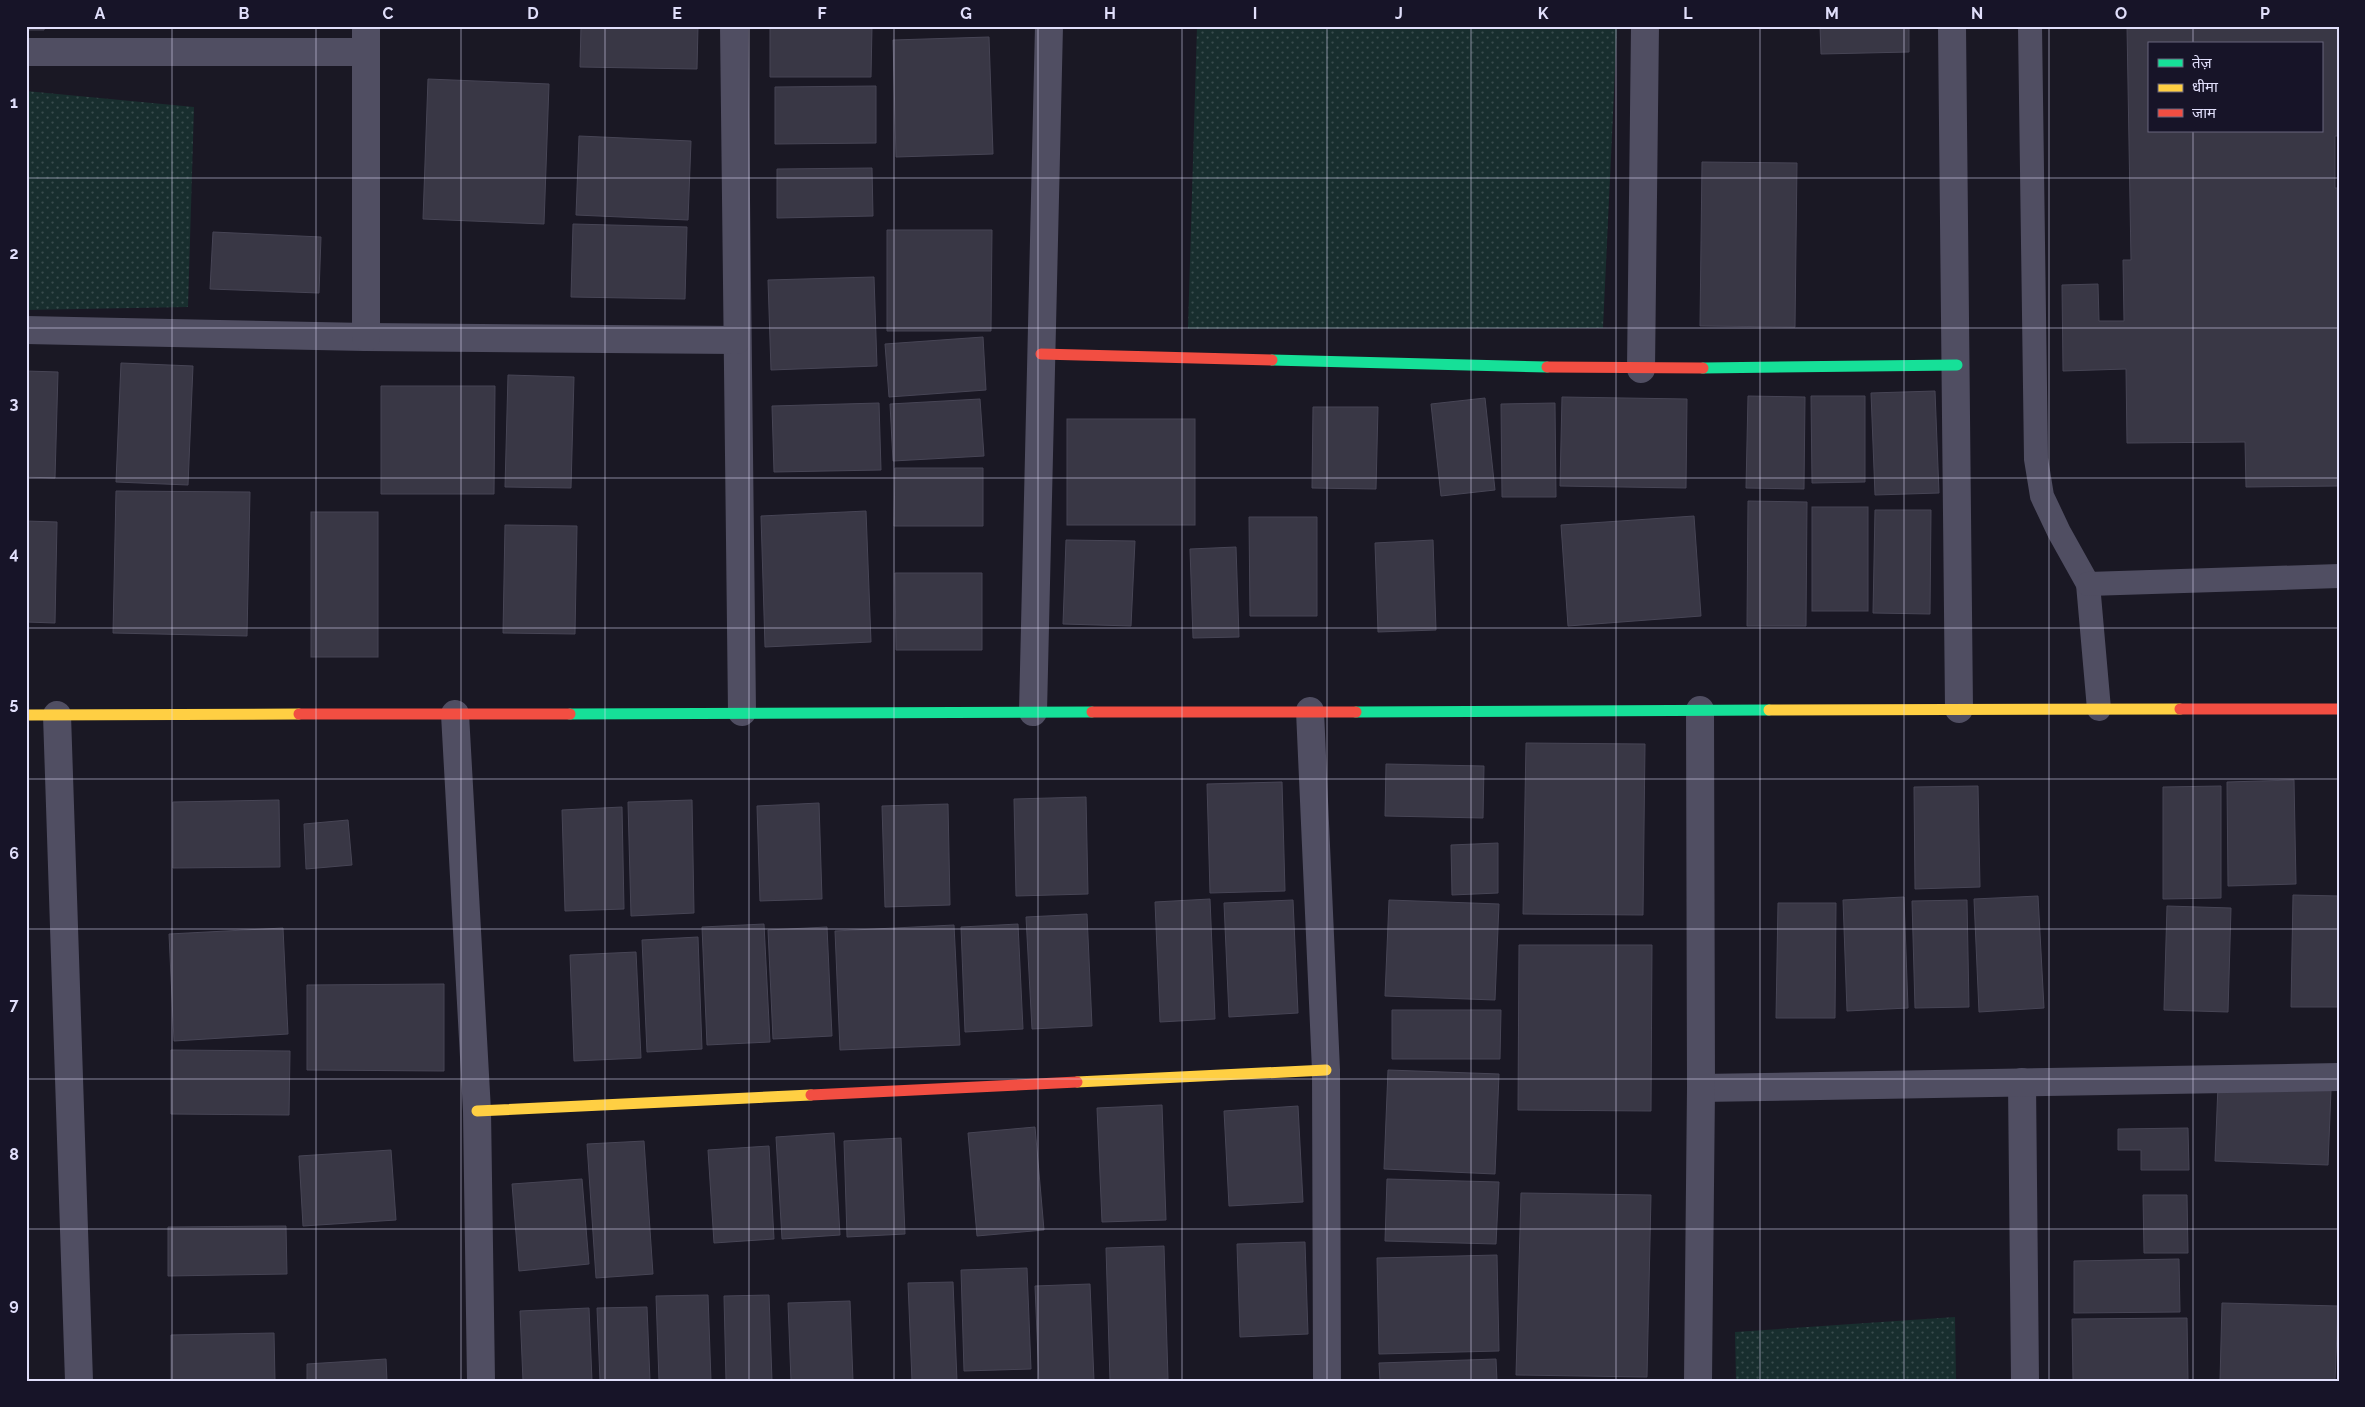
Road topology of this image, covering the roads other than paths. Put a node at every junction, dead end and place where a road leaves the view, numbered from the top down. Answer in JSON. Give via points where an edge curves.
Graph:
{"nodes":[{"id":1,"x":734,"y":26,"type":"edge"},
{"id":2,"x":1049,"y":26,"type":"edge"},
{"id":3,"x":1645,"y":26,"type":"edge"},
{"id":4,"x":1952,"y":26,"type":"edge"},
{"id":5,"x":2030,"y":26,"type":"edge"},
{"id":6,"x":366,"y":39,"type":"edge"},
{"id":7,"x":26,"y":52,"type":"edge"},
{"id":8,"x":26,"y":330,"type":"edge"},
{"id":9,"x":366,"y":337,"type":"junction"},
{"id":10,"x":737,"y":340,"type":"junction"},
{"id":11,"x":1041,"y":354,"type":"junction"},
{"id":12,"x":1957,"y":365,"type":"junction"},
{"id":13,"x":1641,"y":369,"type":"junction"},
{"id":14,"x":2339,"y":576,"type":"edge"},
{"id":15,"x":2088,"y":584,"type":"junction"},
{"id":16,"x":1959,"y":709,"type":"junction"},
{"id":17,"x":2339,"y":709,"type":"edge"},
{"id":18,"x":1700,"y":710,"type":"junction"},
{"id":19,"x":2099,"y":710,"type":"junction"},
{"id":20,"x":1310,"y":711,"type":"junction"},
{"id":21,"x":742,"y":712,"type":"junction"},
{"id":22,"x":1034,"y":712,"type":"junction"},
{"id":23,"x":455,"y":714,"type":"junction"},
{"id":24,"x":26,"y":715,"type":"edge"},
{"id":25,"x":58,"y":715,"type":"junction"},
{"id":26,"x":1326,"y":1070,"type":"junction"},
{"id":27,"x":2339,"y":1077,"type":"edge"},
{"id":28,"x":2022,"y":1082,"type":"junction"},
{"id":29,"x":1701,"y":1088,"type":"junction"},
{"id":30,"x":477,"y":1111,"type":"junction"},
{"id":31,"x":79,"y":1381,"type":"edge"},
{"id":32,"x":481,"y":1381,"type":"edge"},
{"id":33,"x":1327,"y":1381,"type":"edge"},
{"id":34,"x":1698,"y":1381,"type":"edge"},
{"id":35,"x":2025,"y":1381,"type":"edge"}],
"edges":[{"from":1,"to":10,"type":"street"},
{"from":2,"to":11,"type":"street"},
{"from":3,"to":13,"type":"street"},
{"from":4,"to":12,"type":"street"},
{"from":5,"to":15,"type":"lane","via":[[2036,459],[2042,496]]},
{"from":6,"to":7,"type":"street"},
{"from":6,"to":9,"type":"street"},
{"from":8,"to":9,"type":"street"},
{"from":9,"to":10,"type":"street"},
{"from":10,"to":21,"type":"street"},
{"from":11,"to":13,"type":"street"},
{"from":11,"to":22,"type":"street"},
{"from":12,"to":13,"type":"street"},
{"from":12,"to":16,"type":"street"},
{"from":14,"to":15,"type":"lane"},
{"from":15,"to":19,"type":"lane"},
{"from":16,"to":18,"type":"street"},
{"from":16,"to":19,"type":"street"},
{"from":17,"to":19,"type":"street"},
{"from":18,"to":20,"type":"street"},
{"from":18,"to":29,"type":"street"},
{"from":20,"to":22,"type":"street"},
{"from":20,"to":26,"type":"street"},
{"from":21,"to":22,"type":"street"},
{"from":21,"to":23,"type":"street"},
{"from":23,"to":25,"type":"street"},
{"from":23,"to":30,"type":"street"},
{"from":24,"to":25,"type":"street"},
{"from":25,"to":31,"type":"street"},
{"from":26,"to":30,"type":"street"},
{"from":26,"to":33,"type":"street"},
{"from":27,"to":28,"type":"street"},
{"from":28,"to":29,"type":"street"},
{"from":28,"to":35,"type":"street"},
{"from":29,"to":34,"type":"street"},
{"from":30,"to":32,"type":"street"}]}
